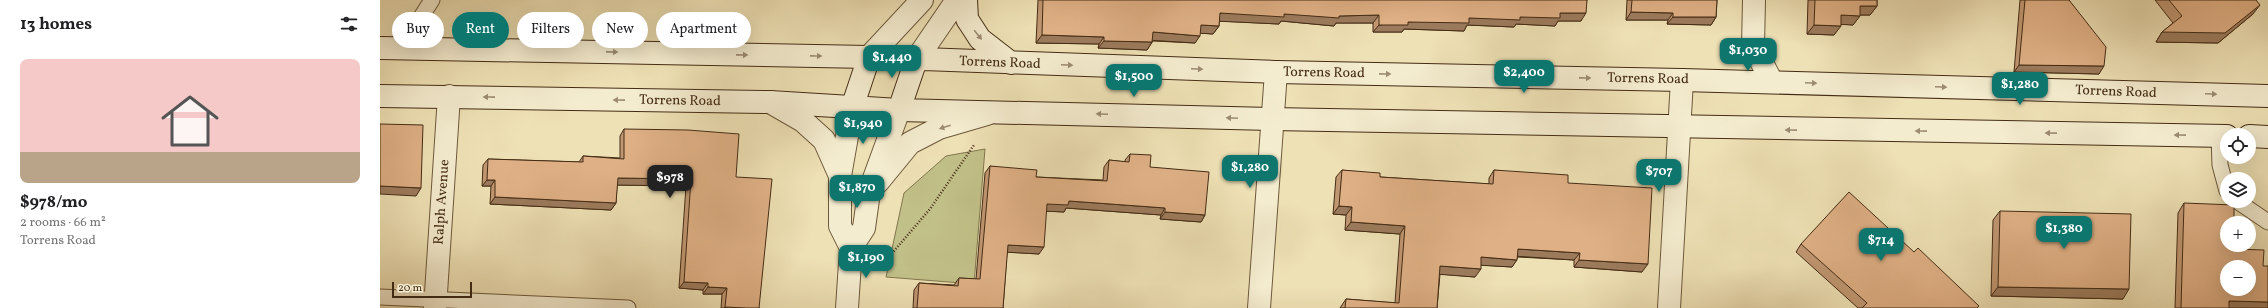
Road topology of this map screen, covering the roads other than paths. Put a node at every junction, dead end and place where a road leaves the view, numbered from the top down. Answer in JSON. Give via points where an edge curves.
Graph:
{"nodes":[{"id":1,"x":432,"y":0,"type":"edge"},
{"id":2,"x":922,"y":0,"type":"edge"},
{"id":3,"x":957,"y":0,"type":"edge"},
{"id":4,"x":966,"y":0,"type":"edge"},
{"id":5,"x":1754,"y":0,"type":"edge"},
{"id":6,"x":424,"y":12,"type":"edge"},
{"id":7,"x":380,"y":48,"type":"edge"},
{"id":8,"x":392,"y":48,"type":"edge"},
{"id":9,"x":420,"y":48,"type":"edge"},
{"id":10,"x":869,"y":57,"type":"junction"},
{"id":11,"x":916,"y":60,"type":"junction"},
{"id":12,"x":1011,"y":63,"type":"junction"},
{"id":13,"x":1276,"y":72,"type":"junction"},
{"id":14,"x":1682,"y":80,"type":"junction"},
{"id":15,"x":1772,"y":82,"type":"junction"},
{"id":16,"x":380,"y":96,"type":"edge"},
{"id":17,"x":449,"y":96,"type":"junction"},
{"id":18,"x":2268,"y":96,"type":"edge"},
{"id":19,"x":770,"y":102,"type":"junction"},
{"id":20,"x":852,"y":108,"type":"junction"},
{"id":21,"x":900,"y":110,"type":"junction"},
{"id":22,"x":996,"y":111,"type":"junction"},
{"id":23,"x":1271,"y":120,"type":"junction"},
{"id":24,"x":1680,"y":128,"type":"junction"},
{"id":25,"x":2220,"y":136,"type":"edge"},
{"id":26,"x":2256,"y":136,"type":"edge"},
{"id":27,"x":2268,"y":136,"type":"edge"},
{"id":28,"x":840,"y":176,"type":"junction"},
{"id":29,"x":869,"y":192,"type":"junction"},
{"id":30,"x":2247,"y":208,"type":"edge"},
{"id":31,"x":2268,"y":222,"type":"edge"},
{"id":32,"x":851,"y":248,"type":"junction"},
{"id":33,"x":380,"y":297,"type":"edge"},
{"id":34,"x":436,"y":303,"type":"edge"},
{"id":35,"x":628,"y":308,"type":"edge"},
{"id":36,"x":847,"y":308,"type":"edge"},
{"id":37,"x":1259,"y":308,"type":"edge"},
{"id":38,"x":1669,"y":308,"type":"edge"}],
"edges":[{"from":1,"to":6,"type":"lane"},
{"from":2,"to":10,"type":"main road"},
{"from":3,"to":11,"type":"main road"},
{"from":4,"to":12,"type":"main road","one_way":true,"via":[[967,19],[980,39]]},
{"from":5,"to":15,"type":"main road","via":[[1753,46]]},
{"from":7,"to":8,"type":"main road","name":"Torrens Road"},
{"from":9,"to":10,"type":"main road","name":"Torrens Road","one_way":true},
{"from":10,"to":11,"type":"main road","name":"Torrens Road"},
{"from":10,"to":20,"type":"main road"},
{"from":11,"to":12,"type":"main road","name":"Torrens Road"},
{"from":11,"to":21,"type":"main road"},
{"from":12,"to":13,"type":"main road","name":"Torrens Road","one_way":true},
{"from":13,"to":14,"type":"main road","name":"Torrens Road","one_way":true},
{"from":13,"to":23,"type":"main road"},
{"from":14,"to":15,"type":"main road","name":"Torrens Road"},
{"from":14,"to":24,"type":"main road"},
{"from":15,"to":18,"type":"main road","name":"Torrens Road","one_way":true},
{"from":16,"to":17,"type":"main road","name":"Torrens Road"},
{"from":19,"to":17,"type":"main road","name":"Torrens Road","one_way":true},
{"from":17,"to":34,"type":"main road","name":"Ralph Avenue"},
{"from":19,"to":20,"type":"main road","name":"Torrens Road"},
{"from":19,"to":28,"type":"main road","via":[[803,121],[824,140]]},
{"from":20,"to":21,"type":"main road","name":"Torrens Road"},
{"from":20,"to":28,"type":"main road"},
{"from":21,"to":22,"type":"main road","name":"Torrens Road"},
{"from":21,"to":29,"type":"main road"},
{"from":23,"to":22,"type":"main road","name":"Torrens Road","one_way":true},
{"from":22,"to":29,"type":"main road","one_way":true,"via":[[939,128],[910,143]]},
{"from":23,"to":24,"type":"main road","name":"Torrens Road"},
{"from":23,"to":37,"type":"main road"},
{"from":25,"to":24,"type":"main road","name":"Torrens Road","one_way":true},
{"from":24,"to":38,"type":"main road"},
{"from":26,"to":27,"type":"main road"},
{"from":28,"to":32,"type":"main road","via":[[840,226]]},
{"from":29,"to":32,"type":"main road","via":[[864,228]]},
{"from":30,"to":31,"type":"lane"},
{"from":32,"to":36,"type":"main road"},
{"from":33,"to":34,"type":"lane"},
{"from":34,"to":35,"type":"lane"}]}
